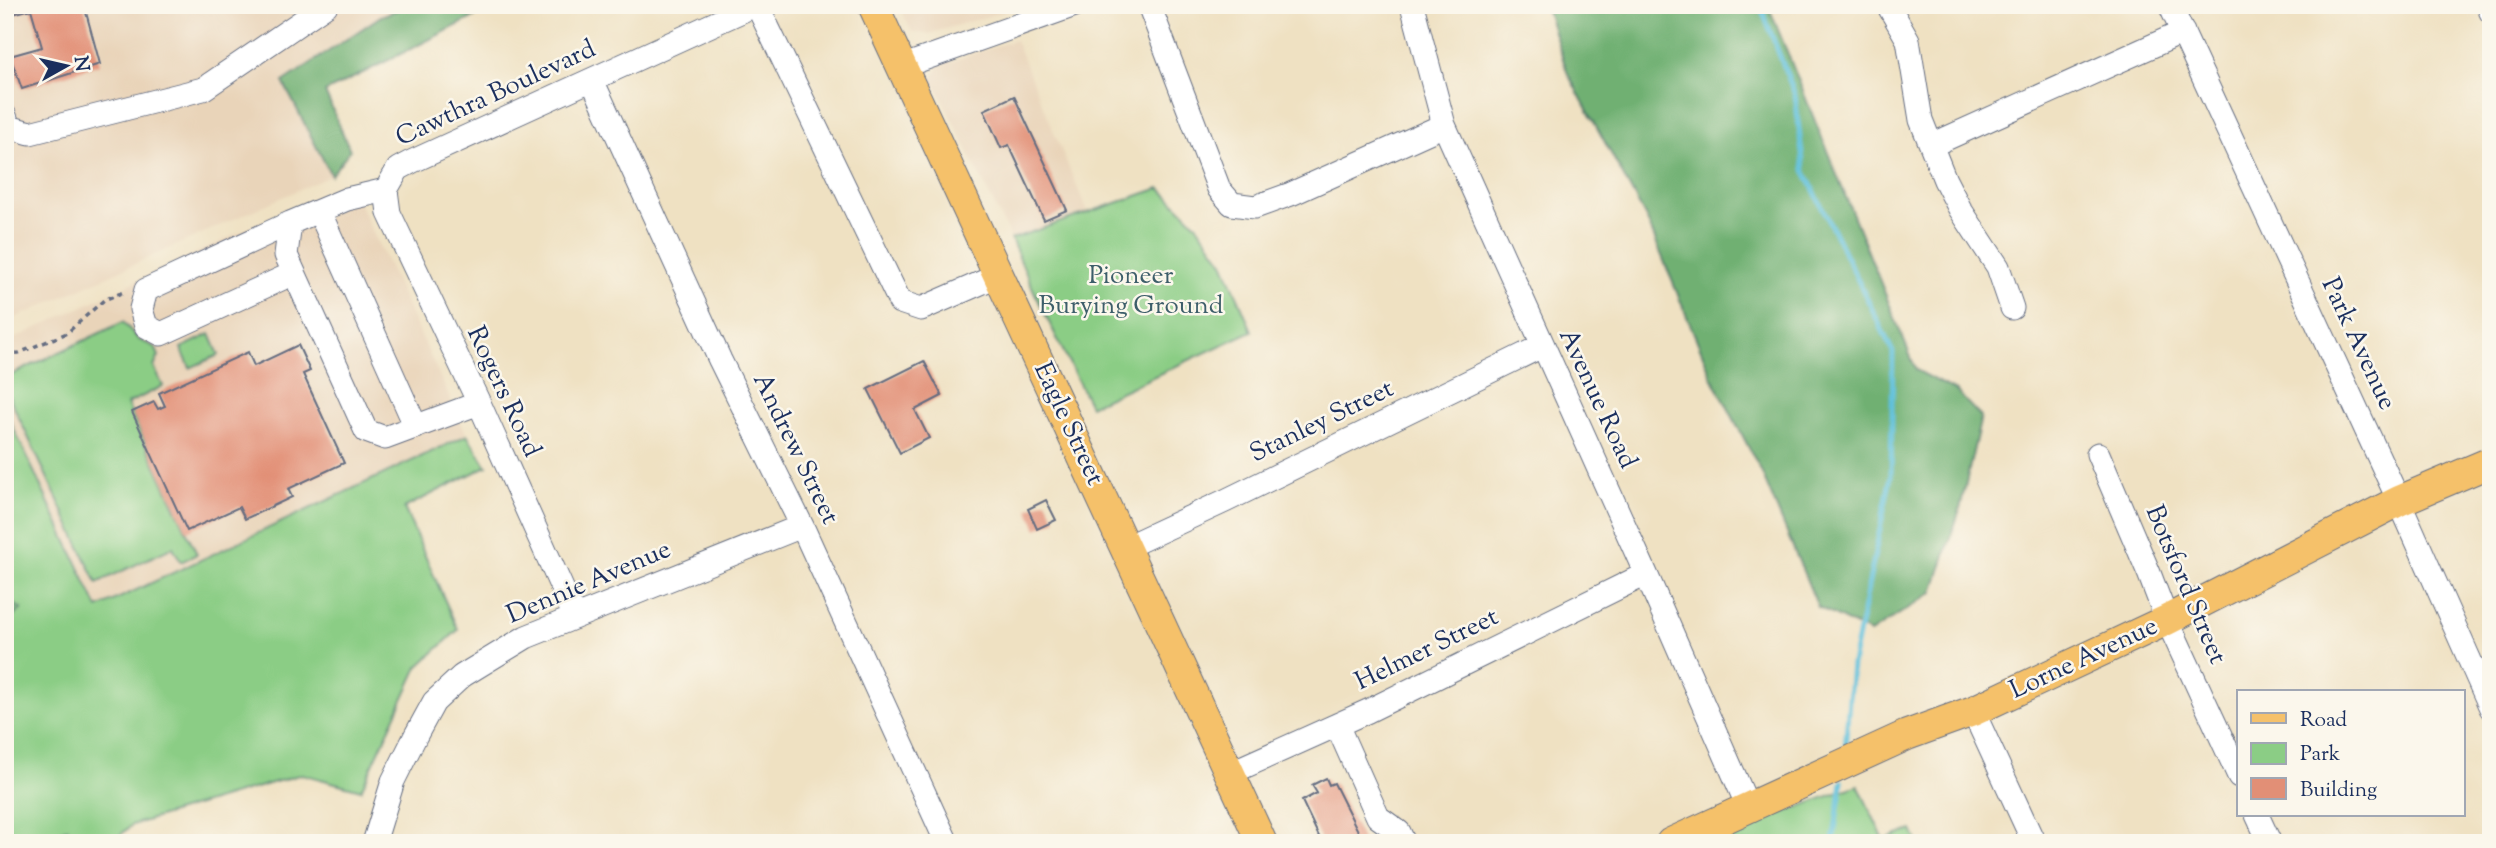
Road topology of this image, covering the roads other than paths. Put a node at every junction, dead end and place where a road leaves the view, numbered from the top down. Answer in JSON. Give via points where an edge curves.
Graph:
{"nodes":[{"id":1,"x":326,"y":5,"type":"edge"},
{"id":2,"x":756,"y":5,"type":"edge"},
{"id":3,"x":873,"y":5,"type":"edge"},
{"id":4,"x":1075,"y":5,"type":"edge"},
{"id":5,"x":1149,"y":5,"type":"edge"},
{"id":6,"x":1412,"y":5,"type":"edge"},
{"id":7,"x":1888,"y":5,"type":"edge"},
{"id":8,"x":2170,"y":5,"type":"edge"},
{"id":9,"x":2488,"y":5,"type":"edge"},
{"id":10,"x":2491,"y":12,"type":"edge"},
{"id":11,"x":2183,"y":32,"type":"junction"},
{"id":12,"x":901,"y":67,"type":"junction"},
{"id":13,"x":592,"y":80,"type":"junction"},
{"id":14,"x":5,"y":116,"type":"edge"},
{"id":15,"x":1444,"y":125,"type":"junction"},
{"id":16,"x":1932,"y":145,"type":"junction"},
{"id":17,"x":386,"y":190,"type":"junction"},
{"id":18,"x":319,"y":211,"type":"junction"},
{"id":19,"x":290,"y":223,"type":"junction"},
{"id":20,"x":294,"y":273,"type":"junction"},
{"id":21,"x":999,"y":275,"type":"junction"},
{"id":22,"x":2012,"y":308,"type":"dead end"},
{"id":23,"x":1542,"y":346,"type":"junction"},
{"id":24,"x":479,"y":403,"type":"junction"},
{"id":25,"x":416,"y":426,"type":"junction"},
{"id":26,"x":2098,"y":454,"type":"dead end"},
{"id":27,"x":2491,"y":461,"type":"edge"},
{"id":28,"x":2399,"y":501,"type":"junction"},
{"id":29,"x":803,"y":526,"type":"junction"},
{"id":30,"x":1126,"y":547,"type":"junction"},
{"id":31,"x":1646,"y":574,"type":"junction"},
{"id":32,"x":575,"y":617,"type":"junction"},
{"id":33,"x":2167,"y":620,"type":"junction"},
{"id":34,"x":2491,"y":708,"type":"edge"},
{"id":35,"x":1973,"y":711,"type":"junction"},
{"id":36,"x":1337,"y":724,"type":"junction"},
{"id":37,"x":2237,"y":772,"type":"edge"},
{"id":38,"x":1230,"y":773,"type":"junction"},
{"id":39,"x":1749,"y":809,"type":"junction"},
{"id":40,"x":2257,"y":816,"type":"edge"},
{"id":41,"x":1713,"y":835,"type":"edge"},
{"id":42,"x":374,"y":843,"type":"edge"},
{"id":43,"x":947,"y":843,"type":"edge"},
{"id":44,"x":1262,"y":843,"type":"edge"},
{"id":45,"x":1405,"y":843,"type":"edge"},
{"id":46,"x":1671,"y":843,"type":"edge"},
{"id":47,"x":2034,"y":843,"type":"edge"},
{"id":48,"x":2270,"y":843,"type":"edge"}],
"edges":[{"from":1,"to":14,"type":"street","via":[[203,89],[30,133],[9,127]]},
{"from":2,"to":13,"type":"street","name":"Cawthra Boulevard"},
{"from":2,"to":21,"type":"street","via":[[900,302],[921,309]]},
{"from":3,"to":12,"type":"main road","name":"Eagle Street"},
{"from":4,"to":12,"type":"street"},
{"from":5,"to":15,"type":"street","via":[[1219,189],[1232,204],[1255,207],[1291,194]]},
{"from":6,"to":15,"type":"street","name":"Avenue Road"},
{"from":7,"to":16,"type":"street","via":[[1908,40],[1921,120]]},
{"from":8,"to":11,"type":"street","name":"Park Avenue"},
{"from":9,"to":10,"type":"street"},
{"from":11,"to":16,"type":"street"},
{"from":11,"to":28,"type":"street","name":"Park Avenue"},
{"from":12,"to":21,"type":"main road","name":"Eagle Street"},
{"from":13,"to":17,"type":"street","name":"Cawthra Boulevard","via":[[411,162],[398,169]]},
{"from":13,"to":29,"type":"street","name":"Andrew Street","via":[[720,360]]},
{"from":15,"to":23,"type":"street","name":"Avenue Road"},
{"from":16,"to":22,"type":"street","via":[[1960,209],[1998,267]]},
{"from":17,"to":18,"type":"street"},
{"from":17,"to":24,"type":"street","name":"Rogers Road","via":[[389,213]]},
{"from":18,"to":19,"type":"street"},
{"from":18,"to":25,"type":"street"},
{"from":19,"to":20,"type":"street","via":[[286,255]]},
{"from":19,"to":20,"type":"street","via":[[146,290],[141,309],[146,326],[161,334]]},
{"from":20,"to":25,"type":"street","via":[[366,431],[385,438]]},
{"from":21,"to":30,"type":"main road","name":"Eagle Street"},
{"from":23,"to":30,"type":"street","name":"Stanley Street"},
{"from":23,"to":31,"type":"street","name":"Avenue Road"},
{"from":24,"to":25,"type":"street"},
{"from":24,"to":32,"type":"street","name":"Rogers Road"},
{"from":26,"to":33,"type":"street","name":"Botsford Street"},
{"from":27,"to":28,"type":"main road","name":"Lorne Avenue"},
{"from":28,"to":33,"type":"main road","name":"Lorne Avenue"},
{"from":28,"to":34,"type":"street","name":"Park Avenue"},
{"from":29,"to":32,"type":"street","name":"Dennie Avenue"},
{"from":29,"to":43,"type":"street","name":"Andrew Street"},
{"from":30,"to":38,"type":"main road","name":"Eagle Street"},
{"from":31,"to":36,"type":"street","name":"Helmer Street"},
{"from":31,"to":39,"type":"street","name":"Avenue Road"},
{"from":32,"to":42,"type":"street","name":"Dennie Avenue","via":[[526,637],[463,676],[435,702],[393,781]]},
{"from":33,"to":35,"type":"main road","name":"Lorne Avenue"},
{"from":33,"to":37,"type":"street","name":"Botsford Street"},
{"from":35,"to":39,"type":"main road","name":"Lorne Avenue","via":[[1907,735]]},
{"from":35,"to":47,"type":"street"},
{"from":36,"to":38,"type":"street","name":"Helmer Street"},
{"from":36,"to":45,"type":"street","via":[[1378,817],[1399,832]]},
{"from":38,"to":44,"type":"main road","name":"Eagle Street"},
{"from":39,"to":41,"type":"main road","name":"Lorne Avenue"},
{"from":40,"to":48,"type":"street"},
{"from":41,"to":46,"type":"main road","name":"Lorne Avenue"}]}
